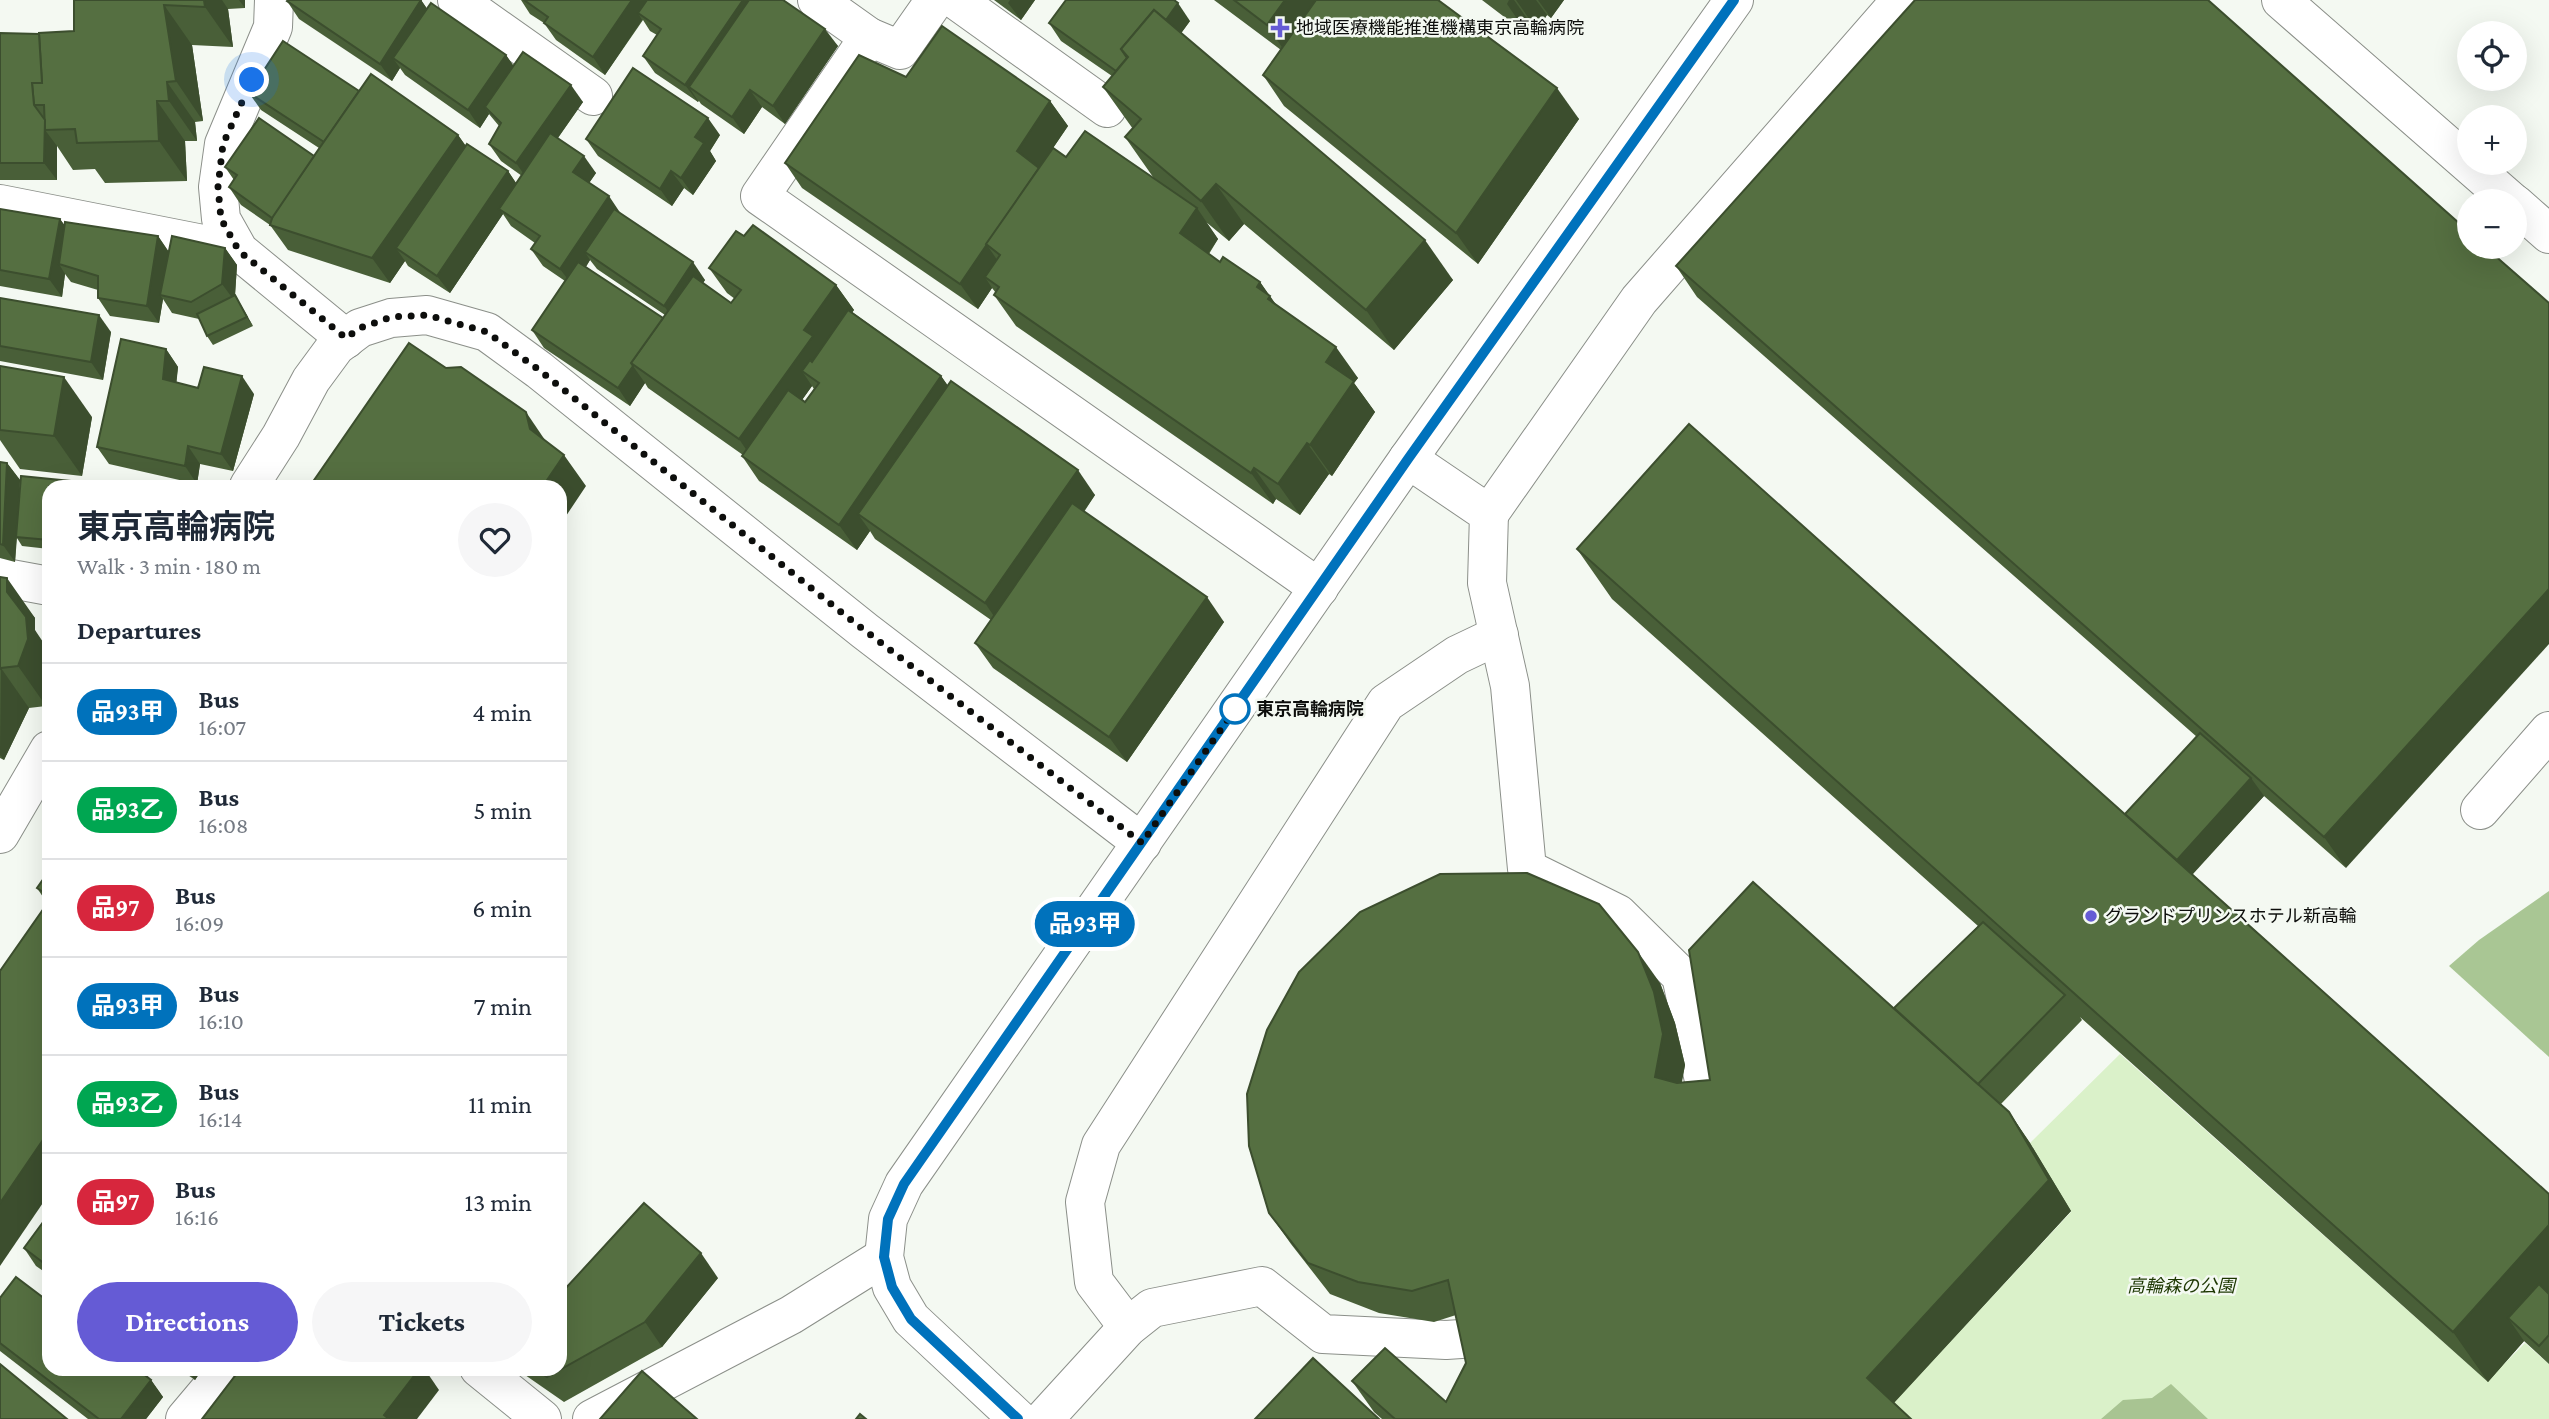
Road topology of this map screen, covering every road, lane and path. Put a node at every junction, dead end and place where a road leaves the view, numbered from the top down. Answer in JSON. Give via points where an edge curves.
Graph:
{"nodes":[{"id":1,"x":274,"y":0,"type":"edge"},
{"id":2,"x":457,"y":0,"type":"edge"},
{"id":3,"x":817,"y":0,"type":"edge"},
{"id":4,"x":935,"y":0,"type":"edge"},
{"id":5,"x":956,"y":0,"type":"edge"},
{"id":6,"x":1734,"y":0,"type":"edge"},
{"id":7,"x":1901,"y":0,"type":"edge"},
{"id":8,"x":2281,"y":0,"type":"edge"},
{"id":9,"x":869,"y":37,"type":"junction"},
{"id":10,"x":593,"y":96,"type":"dead end"},
{"id":11,"x":1107,"y":108,"type":"edge"},
{"id":12,"x":2497,"y":189,"type":"edge"},
{"id":13,"x":0,"y":204,"type":"edge"},
{"id":14,"x":2527,"y":215,"type":"edge"},
{"id":15,"x":2549,"y":234,"type":"edge"},
{"id":16,"x":239,"y":251,"type":"junction"},
{"id":17,"x":346,"y":338,"type":"junction"},
{"id":18,"x":1408,"y":459,"type":"junction"},
{"id":19,"x":253,"y":480,"type":"edge"},
{"id":20,"x":1489,"y":514,"type":"junction"},
{"id":21,"x":1318,"y":588,"type":"junction"},
{"id":22,"x":1499,"y":635,"type":"junction"},
{"id":23,"x":2549,"y":731,"type":"edge"},
{"id":24,"x":42,"y":762,"type":"edge"},
{"id":25,"x":2480,"y":810,"type":"dead end"},
{"id":26,"x":0,"y":834,"type":"edge"},
{"id":27,"x":1142,"y":843,"type":"junction"},
{"id":28,"x":1699,"y":1114,"type":"edge"},
{"id":29,"x":884,"y":1257,"type":"junction"},
{"id":30,"x":1128,"y":1327,"type":"junction"},
{"id":31,"x":1476,"y":1338,"type":"edge"},
{"id":32,"x":221,"y":1376,"type":"edge"},
{"id":33,"x":489,"y":1376,"type":"edge"},
{"id":34,"x":185,"y":1419,"type":"edge"},
{"id":35,"x":542,"y":1419,"type":"edge"},
{"id":36,"x":592,"y":1419,"type":"edge"},
{"id":37,"x":1018,"y":1419,"type":"edge"},
{"id":38,"x":1044,"y":1419,"type":"edge"}],
"edges":[{"from":1,"to":16,"type":"street","via":[[273,27],[223,144],[218,187],[221,219]]},
{"from":2,"to":10,"type":"street"},
{"from":3,"to":9,"type":"street"},
{"from":4,"to":9,"type":"street","via":[[900,50]]},
{"from":5,"to":11,"type":"street"},
{"from":6,"to":18,"type":"street"},
{"from":7,"to":20,"type":"street","via":[[1639,300]]},
{"from":8,"to":12,"type":"street"},
{"from":9,"to":21,"type":"street","via":[[760,196]]},
{"from":13,"to":16,"type":"street"},
{"from":14,"to":15,"type":"street"},
{"from":16,"to":17,"type":"street"},
{"from":17,"to":19,"type":"street","via":[[311,380]]},
{"from":17,"to":27,"type":"street","via":[[391,317],[427,315],[487,332]]},
{"from":18,"to":20,"type":"street"},
{"from":18,"to":21,"type":"street"},
{"from":20,"to":22,"type":"street","via":[[1487,583]]},
{"from":21,"to":27,"type":"street"},
{"from":22,"to":28,"type":"street","via":[[1510,686],[1527,869],[1618,914],[1681,976],[1705,1085]]},
{"from":22,"to":30,"type":"street","via":[[1457,655],[1386,704],[1101,1145],[1085,1202],[1094,1282]]},
{"from":23,"to":25,"type":"street"},
{"from":24,"to":26,"type":"street"},
{"from":27,"to":29,"type":"street","via":[[904,1184],[888,1219]]},
{"from":29,"to":36,"type":"street","via":[[791,1315]]},
{"from":29,"to":37,"type":"street","via":[[892,1287],[911,1319]]},
{"from":30,"to":31,"type":"street","via":[[1152,1308],[1262,1286],[1324,1334]]},
{"from":30,"to":38,"type":"street"},
{"from":32,"to":34,"type":"street"},
{"from":33,"to":35,"type":"street"}]}
